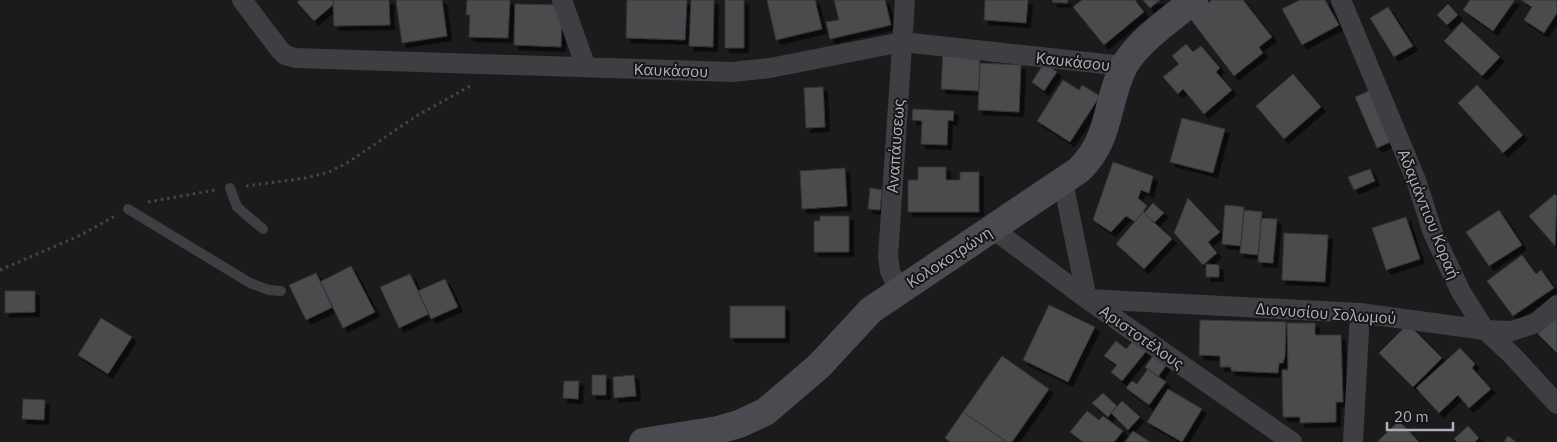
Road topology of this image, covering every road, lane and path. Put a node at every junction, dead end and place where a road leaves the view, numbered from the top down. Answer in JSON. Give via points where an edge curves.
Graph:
{"nodes":[{"id":1,"x":242,"y":0,"type":"edge"},
{"id":2,"x":562,"y":0,"type":"edge"},
{"id":3,"x":905,"y":0,"type":"edge"},
{"id":4,"x":1194,"y":0,"type":"edge"},
{"id":5,"x":1341,"y":0,"type":"edge"},
{"id":6,"x":902,"y":42,"type":"junction"},
{"id":7,"x":491,"y":64,"type":"junction"},
{"id":8,"x":1124,"y":66,"type":"junction"},
{"id":9,"x":586,"y":67,"type":"junction"},
{"id":10,"x":1063,"y":182,"type":"junction"},
{"id":11,"x":230,"y":188,"type":"junction"},
{"id":12,"x":128,"y":209,"type":"junction"},
{"id":13,"x":263,"y":229,"type":"dead end"},
{"id":14,"x":993,"y":229,"type":"junction"},
{"id":15,"x":0,"y":270,"type":"edge"},
{"id":16,"x":899,"y":290,"type":"junction"},
{"id":17,"x":281,"y":291,"type":"dead end"},
{"id":18,"x":1087,"y":299,"type":"junction"},
{"id":19,"x":1557,"y":305,"type":"edge"},
{"id":20,"x":1360,"y":313,"type":"junction"},
{"id":21,"x":1485,"y":330,"type":"junction"},
{"id":22,"x":1557,"y":404,"type":"edge"},
{"id":23,"x":643,"y":442,"type":"edge"},
{"id":24,"x":1292,"y":442,"type":"edge"},
{"id":25,"x":1353,"y":442,"type":"edge"}],
"edges":[{"from":1,"to":7,"type":"street","name":"Καυκάσου","via":[[272,41],[290,57]]},
{"from":2,"to":9,"type":"street"},
{"from":3,"to":6,"type":"street","name":"Αναπάυσεως"},
{"from":4,"to":8,"type":"street","name":"Κολοκοτρώνη","via":[[1143,44]]},
{"from":5,"to":21,"type":"street","name":"Αδαμάντιου Κοραή","via":[[1416,180],[1433,232],[1461,292]]},
{"from":6,"to":8,"type":"street","name":"Καυκάσου"},
{"from":6,"to":9,"type":"street","name":"Καυκάσου","via":[[748,71]]},
{"from":6,"to":16,"type":"street","name":"Αναπάυσεως","via":[[888,257],[890,271]]},
{"from":7,"to":9,"type":"street","name":"Καυκάσου"},
{"from":7,"to":11,"type":"path","via":[[484,78],[418,115],[329,172],[296,180]]},
{"from":8,"to":10,"type":"street","name":"Κολοκοτρώνη","via":[[1100,143],[1084,165]]},
{"from":10,"to":14,"type":"street","name":"Κολοκοτρώνη"},
{"from":10,"to":18,"type":"street"},
{"from":11,"to":12,"type":"path","via":[[178,195]]},
{"from":11,"to":13,"type":"lane","via":[[237,207]]},
{"from":12,"to":15,"type":"path","via":[[81,236]]},
{"from":12,"to":17,"type":"lane","via":[[250,283]]},
{"from":14,"to":16,"type":"street","name":"Κολοκοτρώνη"},
{"from":14,"to":18,"type":"street","name":"Αριστοτέλους"},
{"from":16,"to":23,"type":"street","name":"Κολοκοτρώνη","via":[[871,310],[819,366],[765,412],[718,430]]},
{"from":18,"to":20,"type":"street","name":"Διονυσίου Σολωμού"},
{"from":18,"to":24,"type":"street","name":"Αριστοτέλους"},
{"from":19,"to":21,"type":"street","name":"Διονυσίου Σολωμού","via":[[1536,323],[1512,331]]},
{"from":20,"to":21,"type":"street","name":"Διονυσίου Σολωμού"},
{"from":20,"to":25,"type":"street"},
{"from":21,"to":22,"type":"street","name":"Αδαμάντιου Κοραή"}]}
